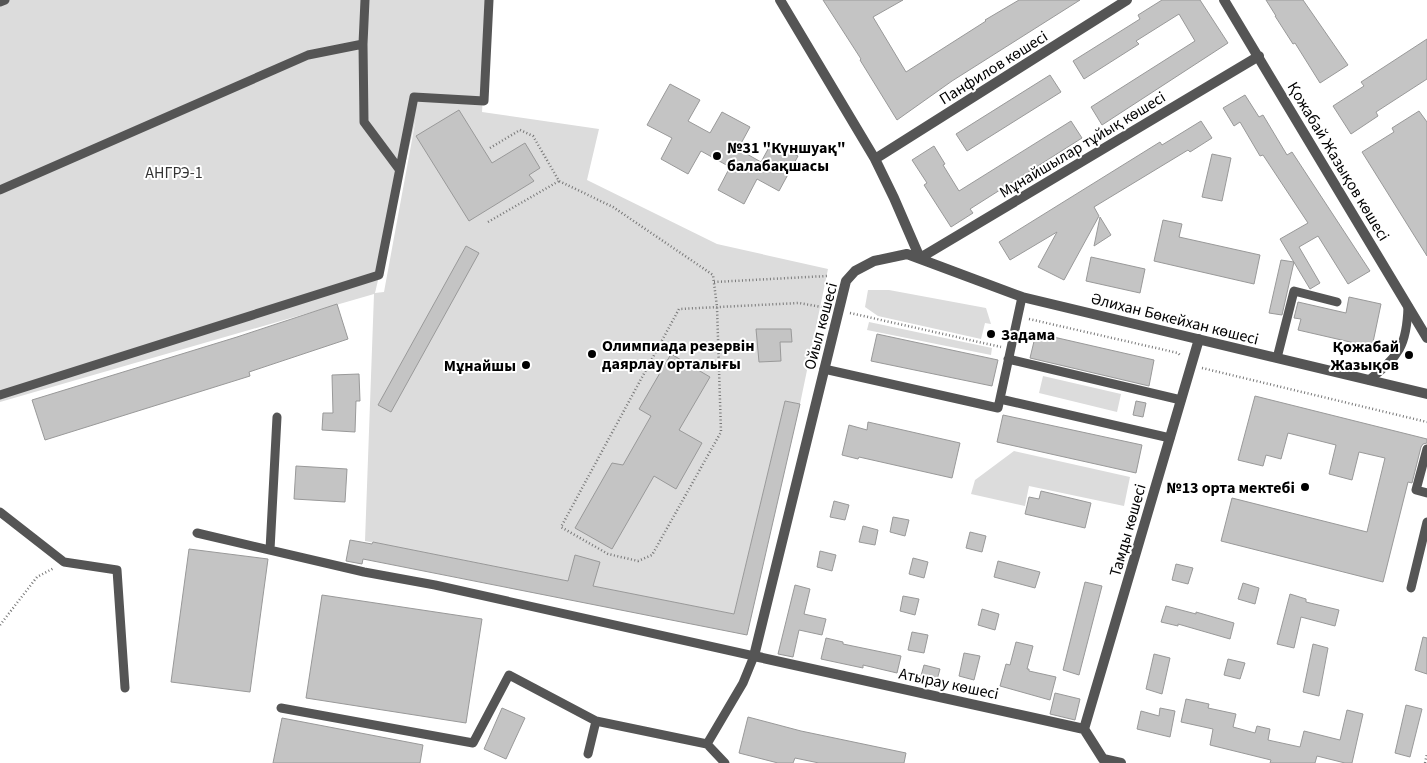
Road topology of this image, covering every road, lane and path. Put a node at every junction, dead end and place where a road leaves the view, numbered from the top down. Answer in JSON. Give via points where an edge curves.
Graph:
{"nodes":[{"id":1,"x":5,"y":0,"type":"edge"},
{"id":2,"x":365,"y":0,"type":"edge"},
{"id":3,"x":489,"y":0,"type":"edge"},
{"id":4,"x":780,"y":0,"type":"edge"},
{"id":5,"x":1127,"y":0,"type":"edge"},
{"id":6,"x":1224,"y":0,"type":"edge"},
{"id":7,"x":0,"y":2,"type":"edge"},
{"id":8,"x":363,"y":44,"type":"junction"},
{"id":9,"x":1259,"y":56,"type":"junction"},
{"id":10,"x":490,"y":148,"type":"dead end"},
{"id":11,"x":875,"y":159,"type":"junction"},
{"id":12,"x":399,"y":169,"type":"junction"},
{"id":13,"x":559,"y":181,"type":"junction"},
{"id":14,"x":0,"y":190,"type":"edge"},
{"id":15,"x":488,"y":222,"type":"dead end"},
{"id":16,"x":920,"y":258,"type":"junction"},
{"id":17,"x":827,"y":276,"type":"dead end"},
{"id":18,"x":713,"y":282,"type":"junction"},
{"id":19,"x":1022,"y":297,"type":"junction"},
{"id":20,"x":1337,"y":302,"type":"dead end"},
{"id":21,"x":1408,"y":306,"type":"junction"},
{"id":22,"x":716,"y":307,"type":"junction"},
{"id":23,"x":839,"y":311,"type":"junction"},
{"id":24,"x":1018,"y":317,"type":"junction"},
{"id":25,"x":1427,"y":338,"type":"edge"},
{"id":26,"x":1199,"y":339,"type":"junction"},
{"id":27,"x":1011,"y":349,"type":"junction"},
{"id":28,"x":1276,"y":358,"type":"junction"},
{"id":29,"x":1008,"y":360,"type":"junction"},
{"id":30,"x":1192,"y":365,"type":"junction"},
{"id":31,"x":824,"y":369,"type":"junction"},
{"id":32,"x":1369,"y":380,"type":"junction"},
{"id":33,"x":1427,"y":394,"type":"edge"},
{"id":34,"x":0,"y":395,"type":"edge"},
{"id":35,"x":1000,"y":399,"type":"junction"},
{"id":36,"x":1181,"y":400,"type":"junction"},
{"id":37,"x":277,"y":417,"type":"dead end"},
{"id":38,"x":1427,"y":422,"type":"edge"},
{"id":39,"x":1170,"y":438,"type":"junction"},
{"id":40,"x":1427,"y":449,"type":"edge"},
{"id":41,"x":1427,"y":493,"type":"edge"},
{"id":42,"x":0,"y":512,"type":"edge"},
{"id":43,"x":1427,"y":522,"type":"edge"},
{"id":44,"x":197,"y":533,"type":"dead end"},
{"id":45,"x":270,"y":550,"type":"junction"},
{"id":46,"x":64,"y":562,"type":"junction"},
{"id":47,"x":1411,"y":588,"type":"dead end"},
{"id":48,"x":0,"y":625,"type":"edge"},
{"id":49,"x":754,"y":656,"type":"junction"},
{"id":50,"x":125,"y":688,"type":"dead end"},
{"id":51,"x":281,"y":708,"type":"dead end"},
{"id":52,"x":596,"y":720,"type":"junction"},
{"id":53,"x":1084,"y":729,"type":"junction"},
{"id":54,"x":707,"y":744,"type":"junction"},
{"id":55,"x":588,"y":754,"type":"dead end"},
{"id":56,"x":1427,"y":754,"type":"edge"},
{"id":57,"x":725,"y":763,"type":"edge"},
{"id":58,"x":1121,"y":763,"type":"edge"},
{"id":59,"x":1425,"y":763,"type":"edge"}],
"edges":[{"from":1,"to":7,"type":"lane"},
{"from":2,"to":8,"type":"lane"},
{"from":3,"to":12,"type":"lane","via":[[484,101],[414,97]]},
{"from":4,"to":11,"type":"street"},
{"from":5,"to":11,"type":"street","name":"Панфилов көшесі"},
{"from":6,"to":9,"type":"street","name":"Қожабай Жазықов көшесі"},
{"from":8,"to":12,"type":"lane","via":[[364,122]]},
{"from":8,"to":14,"type":"lane","via":[[308,56]]},
{"from":9,"to":16,"type":"street","name":"Мұнайшылар тұйық көшесі"},
{"from":9,"to":21,"type":"street","name":"Қожабай Жазықов көшесі"},
{"from":10,"to":13,"type":"path","via":[[520,130],[534,136]]},
{"from":11,"to":16,"type":"street"},
{"from":12,"to":34,"type":"lane","via":[[379,275]]},
{"from":13,"to":15,"type":"path"},
{"from":13,"to":18,"type":"path","via":[[613,207],[713,275]]},
{"from":16,"to":19,"type":"street","name":"Әлихан Бөкейхан көшесі"},
{"from":16,"to":23,"type":"street","name":"Ойыл көшесі","via":[[907,254],[890,256],[855,271],[846,281]]},
{"from":17,"to":18,"type":"path"},
{"from":18,"to":22,"type":"path"},
{"from":19,"to":24,"type":"lane"},
{"from":19,"to":26,"type":"street","name":"Әлихан Бөкейхан көшесі"},
{"from":20,"to":28,"type":"lane","via":[[1294,291]]},
{"from":21,"to":25,"type":"street","name":"Қожабай Жазықов көшесі"},
{"from":21,"to":32,"type":"lane","via":[[1408,327],[1400,350]]},
{"from":22,"to":22,"type":"path","via":[[721,432],[652,555],[638,561],[608,554],[561,527],[679,309]]},
{"from":22,"to":23,"type":"path","via":[[799,304]]},
{"from":23,"to":27,"type":"path"},
{"from":23,"to":31,"type":"street","name":"Ойыл көшесі"},
{"from":24,"to":27,"type":"lane"},
{"from":24,"to":30,"type":"path","via":[[1178,353]]},
{"from":26,"to":28,"type":"street","name":"Әлихан Бөкейхан көшесі"},
{"from":26,"to":30,"type":"street","name":"Тамды көшесі"},
{"from":27,"to":29,"type":"lane"},
{"from":28,"to":32,"type":"street","name":"Әлихан Бөкейхан көшесі"},
{"from":29,"to":35,"type":"lane"},
{"from":29,"to":36,"type":"lane"},
{"from":30,"to":36,"type":"street","name":"Тамды көшесі"},
{"from":30,"to":38,"type":"path"},
{"from":31,"to":35,"type":"lane","via":[[998,408]]},
{"from":31,"to":49,"type":"street","name":"Ойыл көшесі"},
{"from":32,"to":33,"type":"street","name":"Әлихан Бөкейхан көшесі"},
{"from":35,"to":39,"type":"lane"},
{"from":36,"to":39,"type":"street","name":"Тамды көшесі"},
{"from":37,"to":45,"type":"lane"},
{"from":39,"to":53,"type":"street","name":"Тамды көшесі"},
{"from":40,"to":41,"type":"lane","via":[[1416,490]]},
{"from":42,"to":46,"type":"lane"},
{"from":43,"to":47,"type":"lane"},
{"from":44,"to":45,"type":"lane"},
{"from":45,"to":49,"type":"lane"},
{"from":46,"to":48,"type":"path","via":[[37,577]]},
{"from":46,"to":50,"type":"lane","via":[[117,570]]},
{"from":49,"to":53,"type":"street","name":"Атырау көшесі"},
{"from":49,"to":54,"type":"lane","via":[[743,683]]},
{"from":51,"to":52,"type":"lane","via":[[473,742],[509,675]]},
{"from":52,"to":54,"type":"lane"},
{"from":52,"to":55,"type":"lane"},
{"from":53,"to":58,"type":"street","via":[[1103,759]]},
{"from":54,"to":57,"type":"lane"},
{"from":56,"to":59,"type":"path"}]}
